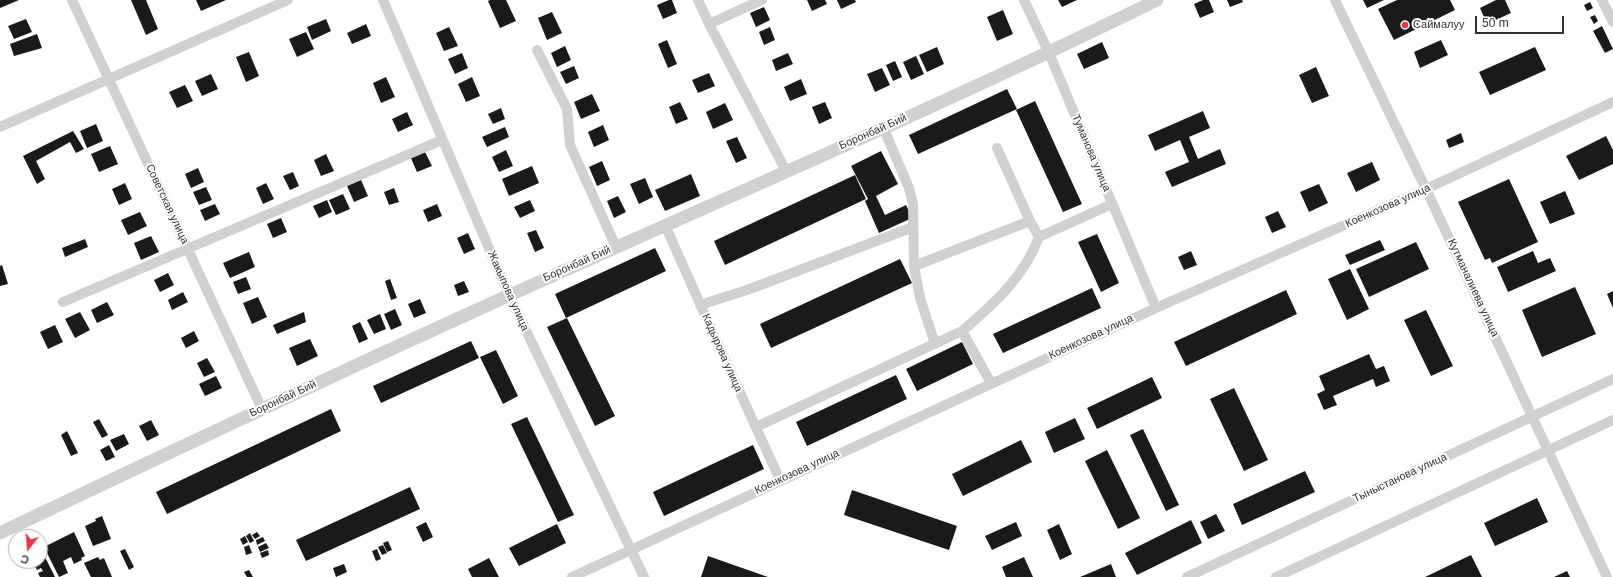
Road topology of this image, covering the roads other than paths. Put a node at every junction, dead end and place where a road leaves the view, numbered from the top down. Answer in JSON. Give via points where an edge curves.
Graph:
{"nodes":[{"id":1,"x":72,"y":0,"type":"edge"},
{"id":2,"x":288,"y":0,"type":"edge"},
{"id":3,"x":383,"y":0,"type":"edge"},
{"id":4,"x":698,"y":0,"type":"edge"},
{"id":5,"x":762,"y":0,"type":"edge"},
{"id":6,"x":1024,"y":0,"type":"edge"},
{"id":7,"x":1157,"y":0,"type":"edge"},
{"id":8,"x":1335,"y":0,"type":"edge"},
{"id":9,"x":1602,"y":0,"type":"edge"},
{"id":10,"x":1613,"y":22,"type":"edge"},
{"id":11,"x":709,"y":24,"type":"junction"},
{"id":12,"x":537,"y":50,"type":"dead end"},
{"id":13,"x":1049,"y":53,"type":"junction"},
{"id":14,"x":109,"y":79,"type":"junction"},
{"id":15,"x":1613,"y":102,"type":"edge"},
{"id":16,"x":0,"y":127,"type":"edge"},
{"id":17,"x":883,"y":127,"type":"junction"},
{"id":18,"x":442,"y":140,"type":"junction"},
{"id":19,"x":997,"y":148,"type":"dead end"},
{"id":20,"x":786,"y":171,"type":"junction"},
{"id":21,"x":1426,"y":189,"type":"junction"},
{"id":22,"x":1112,"y":204,"type":"junction"},
{"id":23,"x":1030,"y":221,"type":"junction"},
{"id":24,"x":665,"y":225,"type":"junction"},
{"id":25,"x":913,"y":227,"type":"junction"},
{"id":26,"x":1039,"y":237,"type":"junction"},
{"id":27,"x":616,"y":247,"type":"junction"},
{"id":28,"x":188,"y":248,"type":"junction"},
{"id":29,"x":914,"y":266,"type":"junction"},
{"id":30,"x":509,"y":295,"type":"junction"},
{"id":31,"x":63,"y":302,"type":"dead end"},
{"id":32,"x":700,"y":305,"type":"junction"},
{"id":33,"x":1156,"y":308,"type":"junction"},
{"id":34,"x":962,"y":331,"type":"junction"},
{"id":35,"x":935,"y":344,"type":"junction"},
{"id":36,"x":1613,"y":379,"type":"edge"},
{"id":37,"x":991,"y":383,"type":"junction"},
{"id":38,"x":262,"y":409,"type":"junction"},
{"id":39,"x":1533,"y":416,"type":"junction"},
{"id":40,"x":1613,"y":420,"type":"edge"},
{"id":41,"x":756,"y":427,"type":"junction"},
{"id":42,"x":1548,"y":451,"type":"junction"},
{"id":43,"x":780,"y":480,"type":"junction"},
{"id":44,"x":0,"y":532,"type":"edge"},
{"id":45,"x":631,"y":548,"type":"junction"},
{"id":46,"x":572,"y":577,"type":"edge"},
{"id":47,"x":644,"y":577,"type":"edge"},
{"id":48,"x":1187,"y":577,"type":"edge"},
{"id":49,"x":1276,"y":577,"type":"edge"},
{"id":50,"x":1607,"y":577,"type":"edge"}],
"edges":[{"from":1,"to":14,"type":"street","name":"Советская улица"},
{"from":2,"to":14,"type":"street"},
{"from":3,"to":18,"type":"street","name":"Жакыпова улица"},
{"from":4,"to":11,"type":"street"},
{"from":5,"to":11,"type":"street"},
{"from":6,"to":13,"type":"street","name":"Туманова улица"},
{"from":7,"to":13,"type":"street","name":"Боронбай Бий"},
{"from":8,"to":21,"type":"street","name":"Кутманалиева улица"},
{"from":9,"to":10,"type":"street"},
{"from":11,"to":20,"type":"street"},
{"from":12,"to":27,"type":"street","via":[[567,109],[570,145]]},
{"from":13,"to":17,"type":"street","name":"Боронбай Бий"},
{"from":13,"to":22,"type":"street","name":"Туманова улица"},
{"from":14,"to":16,"type":"street"},
{"from":14,"to":28,"type":"street","name":"Советская улица"},
{"from":15,"to":21,"type":"street","name":"Коенкозова улица"},
{"from":17,"to":20,"type":"street","name":"Боронбай Бий"},
{"from":17,"to":25,"type":"street","via":[[909,188],[913,204]]},
{"from":18,"to":28,"type":"street"},
{"from":18,"to":30,"type":"street","name":"Жакыпова улица"},
{"from":19,"to":23,"type":"street"},
{"from":20,"to":24,"type":"street","name":"Боронбай Бий"},
{"from":21,"to":33,"type":"street","name":"Коенкозова улица"},
{"from":21,"to":39,"type":"street","name":"Кутманалиева улица"},
{"from":22,"to":26,"type":"street"},
{"from":22,"to":33,"type":"street","name":"Туманова улица"},
{"from":23,"to":26,"type":"street"},
{"from":23,"to":29,"type":"street"},
{"from":24,"to":27,"type":"street","name":"Боронбай Бий"},
{"from":24,"to":32,"type":"street","name":"Кадырова улица"},
{"from":25,"to":29,"type":"street"},
{"from":25,"to":32,"type":"street","via":[[758,286]]},
{"from":26,"to":34,"type":"street","via":[[1033,253],[1015,281]]},
{"from":27,"to":30,"type":"street","name":"Боронбай Бий"},
{"from":28,"to":31,"type":"street"},
{"from":28,"to":38,"type":"street","name":"Советская улица"},
{"from":29,"to":35,"type":"street","via":[[920,298]]},
{"from":30,"to":38,"type":"street","name":"Боронбай Бий"},
{"from":30,"to":45,"type":"street","name":"Жакыпова улица"},
{"from":32,"to":41,"type":"street","name":"Кадырова улица"},
{"from":33,"to":37,"type":"street","name":"Коенкозова улица"},
{"from":34,"to":35,"type":"street"},
{"from":34,"to":37,"type":"street"},
{"from":35,"to":41,"type":"street"},
{"from":36,"to":39,"type":"street","name":"Тыныстанова улица"},
{"from":37,"to":43,"type":"street","name":"Коенкозова улица"},
{"from":38,"to":44,"type":"street","name":"Боронбай Бий"},
{"from":39,"to":42,"type":"street","name":"Кутманалиева улица"},
{"from":39,"to":48,"type":"street","name":"Тыныстанова улица"},
{"from":40,"to":42,"type":"street"},
{"from":41,"to":43,"type":"street","name":"Кадырова улица"},
{"from":42,"to":49,"type":"street"},
{"from":42,"to":50,"type":"street","name":"Кутманалиева улица"},
{"from":43,"to":45,"type":"street","name":"Коенкозова улица"},
{"from":45,"to":46,"type":"street","name":"Коенкозова улица"},
{"from":45,"to":47,"type":"street","name":"Жакыпова улица"}]}
